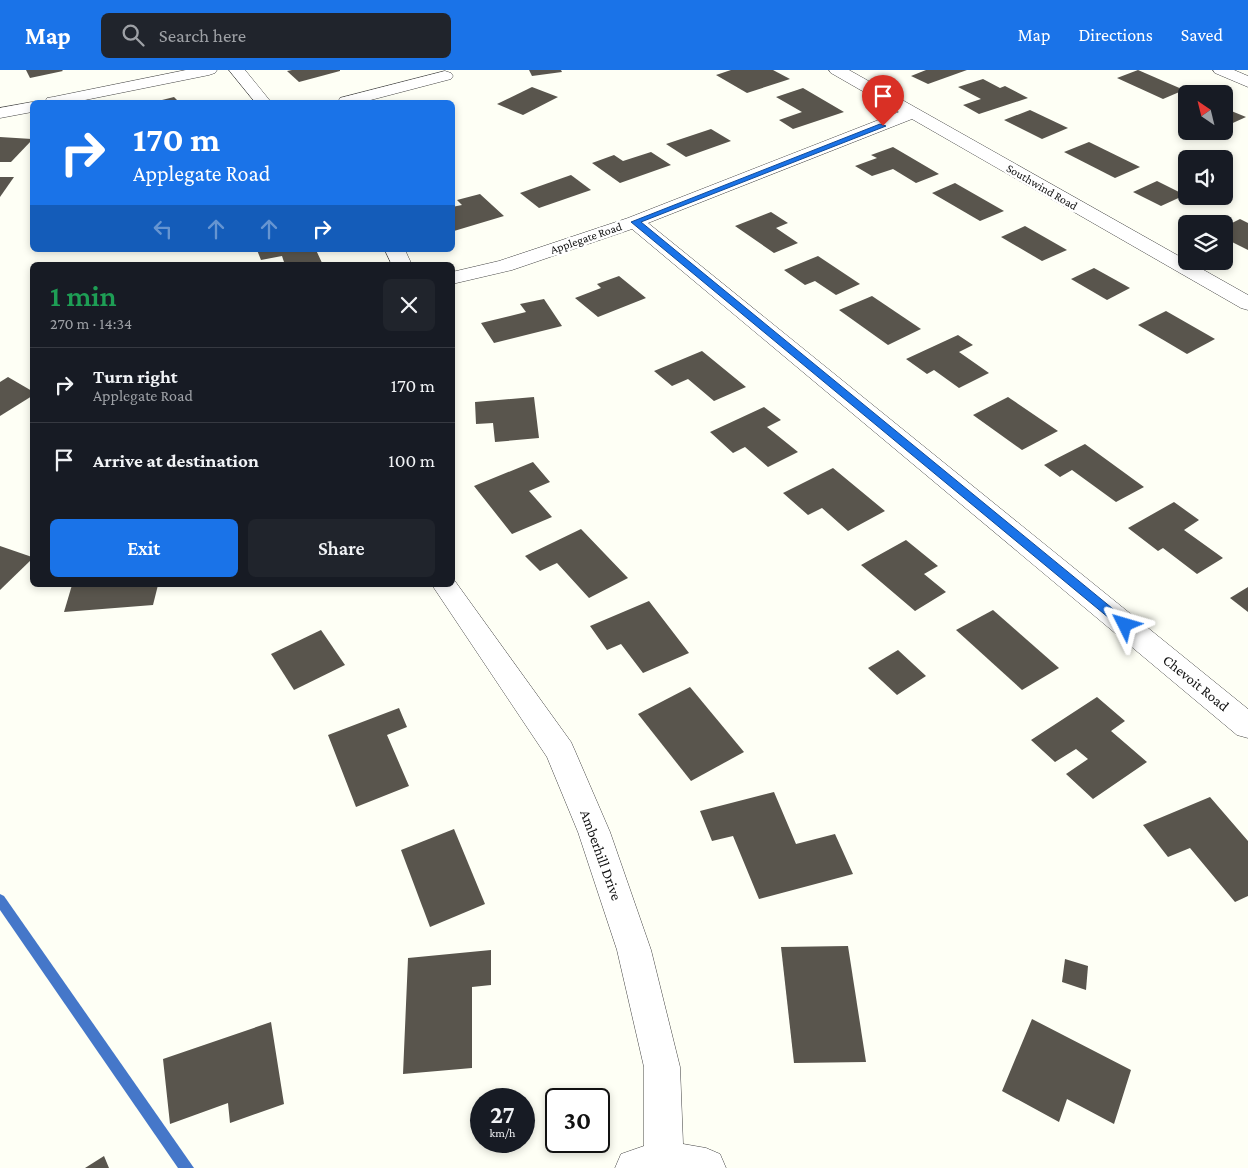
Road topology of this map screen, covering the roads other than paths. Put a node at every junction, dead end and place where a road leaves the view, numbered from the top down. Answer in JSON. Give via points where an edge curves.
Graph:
{"nodes":[{"id":1,"x":209,"y":70,"type":"edge"},
{"id":2,"x":236,"y":70,"type":"edge"},
{"id":3,"x":837,"y":70,"type":"edge"},
{"id":4,"x":1221,"y":70,"type":"edge"},
{"id":5,"x":445,"y":76,"type":"dead end"},
{"id":6,"x":1248,"y":82,"type":"edge"},
{"id":7,"x":62,"y":100,"type":"edge"},
{"id":8,"x":261,"y":100,"type":"edge"},
{"id":9,"x":354,"y":100,"type":"edge"},
{"id":10,"x":30,"y":107,"type":"edge"},
{"id":11,"x":0,"y":113,"type":"edge"},
{"id":12,"x":913,"y":113,"type":"junction"},
{"id":13,"x":635,"y":222,"type":"junction"},
{"id":14,"x":455,"y":277,"type":"edge"},
{"id":15,"x":1248,"y":304,"type":"edge"},
{"id":16,"x":446,"y":587,"type":"edge"},
{"id":17,"x":1248,"y":726,"type":"edge"},
{"id":18,"x":650,"y":1164,"type":"edge"},
{"id":19,"x":706,"y":1168,"type":"edge"}],
"edges":[{"from":1,"to":7,"type":"street"},
{"from":2,"to":8,"type":"street"},
{"from":3,"to":12,"type":"street","name":"Southwind Road"},
{"from":4,"to":6,"type":"street"},
{"from":5,"to":9,"type":"street"},
{"from":10,"to":11,"type":"street"},
{"from":12,"to":13,"type":"street","name":"Applegate Road"},
{"from":12,"to":15,"type":"street","name":"Southwind Road"},
{"from":13,"to":14,"type":"street","name":"Applegate Road","via":[[505,266]]},
{"from":13,"to":17,"type":"street","name":"Chevoit Road"},
{"from":16,"to":18,"type":"street","name":"Amberhill Drive","via":[[560,751],[594,832],[634,950],[662,1068]]},
{"from":18,"to":19,"type":"street"}]}
